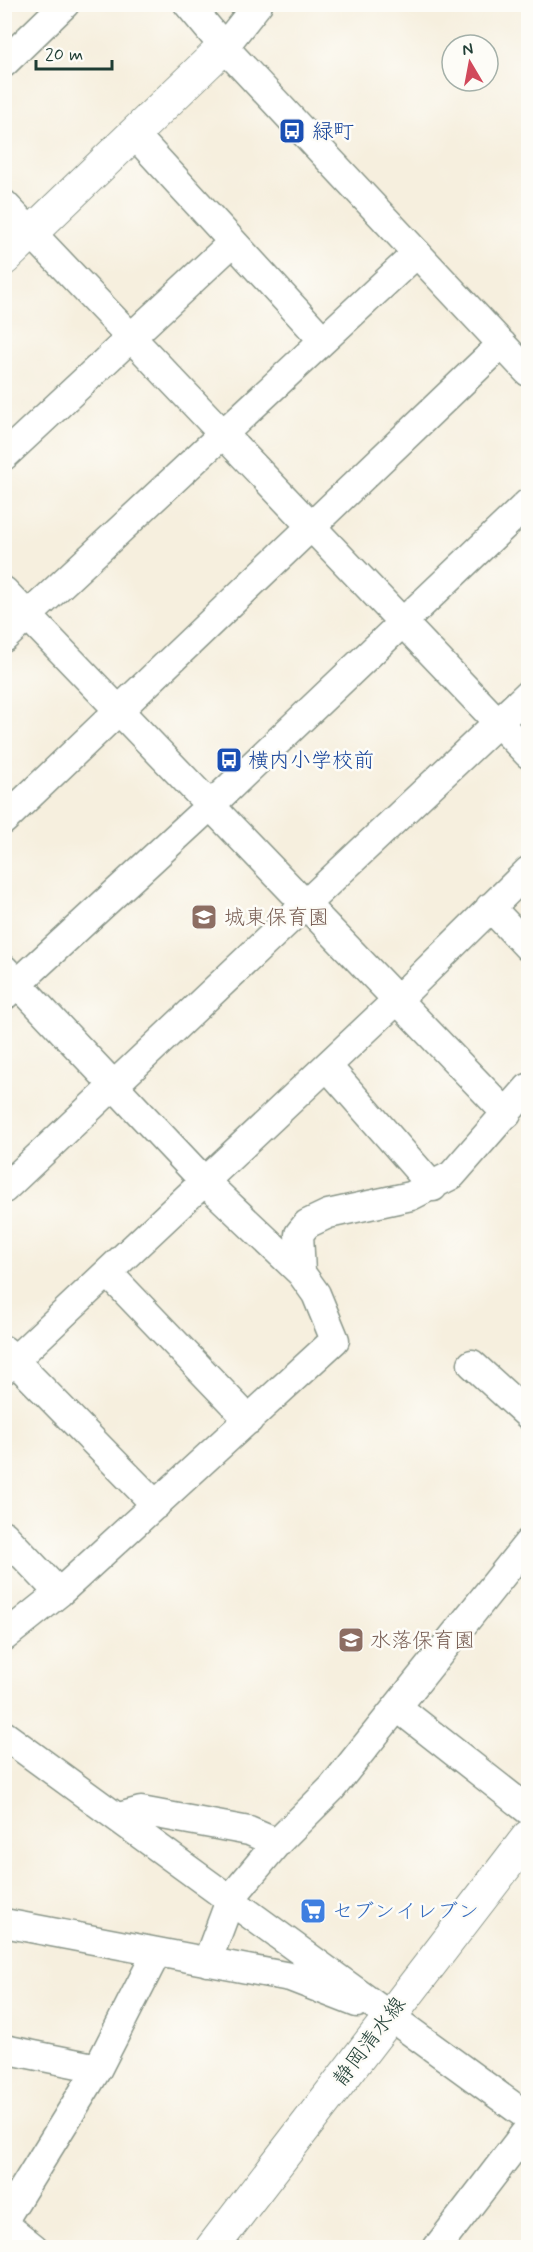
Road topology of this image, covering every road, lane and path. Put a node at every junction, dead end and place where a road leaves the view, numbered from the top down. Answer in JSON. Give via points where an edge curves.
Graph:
{"nodes":[{"id":1,"x":65,"y":4,"type":"edge"},
{"id":2,"x":188,"y":4,"type":"edge"},
{"id":3,"x":258,"y":4,"type":"edge"},
{"id":4,"x":224,"y":47,"type":"junction"},
{"id":5,"x":4,"y":63,"type":"edge"},
{"id":6,"x":134,"y":134,"type":"junction"},
{"id":7,"x":4,"y":204,"type":"edge"},
{"id":8,"x":32,"y":233,"type":"junction"},
{"id":9,"x":233,"y":242,"type":"junction"},
{"id":10,"x":417,"y":253,"type":"junction"},
{"id":11,"x":4,"y":259,"type":"edge"},
{"id":12,"x":130,"y":338,"type":"junction"},
{"id":13,"x":323,"y":340,"type":"junction"},
{"id":14,"x":502,"y":344,"type":"junction"},
{"id":15,"x":528,"y":372,"type":"edge"},
{"id":16,"x":224,"y":434,"type":"junction"},
{"id":17,"x":4,"y":456,"type":"edge"},
{"id":18,"x":528,"y":503,"type":"edge"},
{"id":19,"x":312,"y":526,"type":"junction"},
{"id":20,"x":4,"y":591,"type":"edge"},
{"id":21,"x":28,"y":616,"type":"junction"},
{"id":22,"x":403,"y":623,"type":"junction"},
{"id":23,"x":4,"y":638,"type":"edge"},
{"id":24,"x":528,"y":694,"type":"edge"},
{"id":25,"x":119,"y":711,"type":"junction"},
{"id":26,"x":499,"y":722,"type":"junction"},
{"id":27,"x":528,"y":754,"type":"edge"},
{"id":28,"x":211,"y":805,"type":"junction"},
{"id":29,"x":4,"y":820,"type":"edge"},
{"id":30,"x":528,"y":872,"type":"edge"},
{"id":31,"x":306,"y":904,"type":"junction"},
{"id":32,"x":490,"y":907,"type":"junction"},
{"id":33,"x":528,"y":947,"type":"edge"},
{"id":34,"x":9,"y":983,"type":"edge"},
{"id":35,"x":397,"y":1000,"type":"junction"},
{"id":36,"x":327,"y":1066,"type":"junction"},
{"id":37,"x":114,"y":1084,"type":"junction"},
{"id":38,"x":528,"y":1088,"type":"edge"},
{"id":39,"x":507,"y":1114,"type":"junction"},
{"id":40,"x":205,"y":1182,"type":"junction"},
{"id":41,"x":433,"y":1187,"type":"junction"},
{"id":42,"x":4,"y":1189,"type":"edge"},
{"id":43,"x":108,"y":1273,"type":"junction"},
{"id":44,"x":301,"y":1273,"type":"junction"},
{"id":45,"x":8,"y":1360,"type":"edge"},
{"id":46,"x":472,"y":1364,"type":"dead end"},
{"id":47,"x":528,"y":1415,"type":"edge"},
{"id":48,"x":249,"y":1420,"type":"junction"},
{"id":49,"x":156,"y":1505,"type":"junction"},
{"id":50,"x":4,"y":1535,"type":"edge"},
{"id":51,"x":528,"y":1543,"type":"edge"},
{"id":52,"x":59,"y":1593,"type":"junction"},
{"id":53,"x":4,"y":1637,"type":"edge"},
{"id":54,"x":397,"y":1707,"type":"junction"},
{"id":55,"x":4,"y":1735,"type":"edge"},
{"id":56,"x":528,"y":1810,"type":"edge"},
{"id":57,"x":119,"y":1817,"type":"junction"},
{"id":58,"x":528,"y":1837,"type":"edge"},
{"id":59,"x":277,"y":1843,"type":"junction"},
{"id":60,"x":231,"y":1898,"type":"junction"},
{"id":61,"x":4,"y":1923,"type":"edge"},
{"id":62,"x":157,"y":1952,"type":"junction"},
{"id":63,"x":207,"y":1962,"type":"junction"},
{"id":64,"x":389,"y":2015,"type":"junction"},
{"id":65,"x":4,"y":2049,"type":"edge"},
{"id":66,"x":98,"y":2068,"type":"junction"},
{"id":67,"x":528,"y":2117,"type":"edge"},
{"id":68,"x":528,"y":2129,"type":"edge"},
{"id":69,"x":4,"y":2222,"type":"edge"},
{"id":70,"x":34,"y":2247,"type":"edge"},
{"id":71,"x":212,"y":2247,"type":"edge"},
{"id":72,"x":436,"y":2247,"type":"edge"}],
"edges":[{"from":1,"to":5,"type":"street"},
{"from":2,"to":4,"type":"street"},
{"from":3,"to":4,"type":"street"},
{"from":4,"to":6,"type":"main road"},
{"from":4,"to":10,"type":"street"},
{"from":6,"to":8,"type":"main road"},
{"from":6,"to":9,"type":"street"},
{"from":7,"to":8,"type":"street"},
{"from":8,"to":11,"type":"main road"},
{"from":8,"to":12,"type":"street"},
{"from":9,"to":12,"type":"street"},
{"from":9,"to":13,"type":"street"},
{"from":10,"to":13,"type":"street"},
{"from":10,"to":14,"type":"street"},
{"from":12,"to":16,"type":"street"},
{"from":12,"to":17,"type":"street"},
{"from":13,"to":16,"type":"street"},
{"from":14,"to":15,"type":"street"},
{"from":14,"to":19,"type":"street"},
{"from":16,"to":19,"type":"street"},
{"from":16,"to":21,"type":"street"},
{"from":18,"to":22,"type":"street"},
{"from":19,"to":22,"type":"street"},
{"from":19,"to":25,"type":"street"},
{"from":20,"to":21,"type":"street"},
{"from":21,"to":23,"type":"street"},
{"from":21,"to":25,"type":"street"},
{"from":22,"to":26,"type":"street"},
{"from":22,"to":28,"type":"street"},
{"from":24,"to":26,"type":"street"},
{"from":25,"to":28,"type":"street"},
{"from":25,"to":29,"type":"street"},
{"from":26,"to":27,"type":"street"},
{"from":26,"to":31,"type":"street"},
{"from":28,"to":31,"type":"street"},
{"from":28,"to":34,"type":"street"},
{"from":30,"to":32,"type":"street"},
{"from":31,"to":35,"type":"street"},
{"from":31,"to":37,"type":"street"},
{"from":32,"to":33,"type":"street"},
{"from":32,"to":35,"type":"street"},
{"from":34,"to":37,"type":"street"},
{"from":35,"to":36,"type":"street"},
{"from":35,"to":39,"type":"street"},
{"from":36,"to":40,"type":"street"},
{"from":36,"to":41,"type":"street"},
{"from":37,"to":40,"type":"street"},
{"from":37,"to":42,"type":"street"},
{"from":38,"to":39,"type":"street"},
{"from":39,"to":41,"type":"street","via":[[452,1175]]},
{"from":40,"to":43,"type":"street"},
{"from":40,"to":44,"type":"street"},
{"from":41,"to":44,"type":"street","via":[[411,1196],[328,1214],[307,1224],[299,1234]]},
{"from":43,"to":45,"type":"street"},
{"from":43,"to":48,"type":"street"},
{"from":44,"to":48,"type":"street","via":[[316,1294],[335,1340]]},
{"from":45,"to":49,"type":"street"},
{"from":46,"to":47,"type":"street"},
{"from":48,"to":49,"type":"street"},
{"from":49,"to":52,"type":"street"},
{"from":50,"to":52,"type":"street"},
{"from":51,"to":54,"type":"street"},
{"from":52,"to":53,"type":"street"},
{"from":54,"to":56,"type":"street"},
{"from":54,"to":59,"type":"street","via":[[332,1788]]},
{"from":55,"to":57,"type":"street"},
{"from":57,"to":59,"type":"street","via":[[141,1811],[249,1831]]},
{"from":57,"to":60,"type":"street"},
{"from":58,"to":64,"type":"main road","name":"静岡清水線"},
{"from":59,"to":60,"type":"street"},
{"from":60,"to":63,"type":"street"},
{"from":60,"to":64,"type":"street"},
{"from":61,"to":62,"type":"street"},
{"from":62,"to":63,"type":"street"},
{"from":62,"to":66,"type":"street"},
{"from":63,"to":64,"type":"street","via":[[290,1977]]},
{"from":64,"to":67,"type":"street"},
{"from":64,"to":71,"type":"main road","name":"静岡清水線"},
{"from":65,"to":66,"type":"street"},
{"from":66,"to":69,"type":"street"},
{"from":68,"to":72,"type":"street"},
{"from":69,"to":70,"type":"street"}]}
